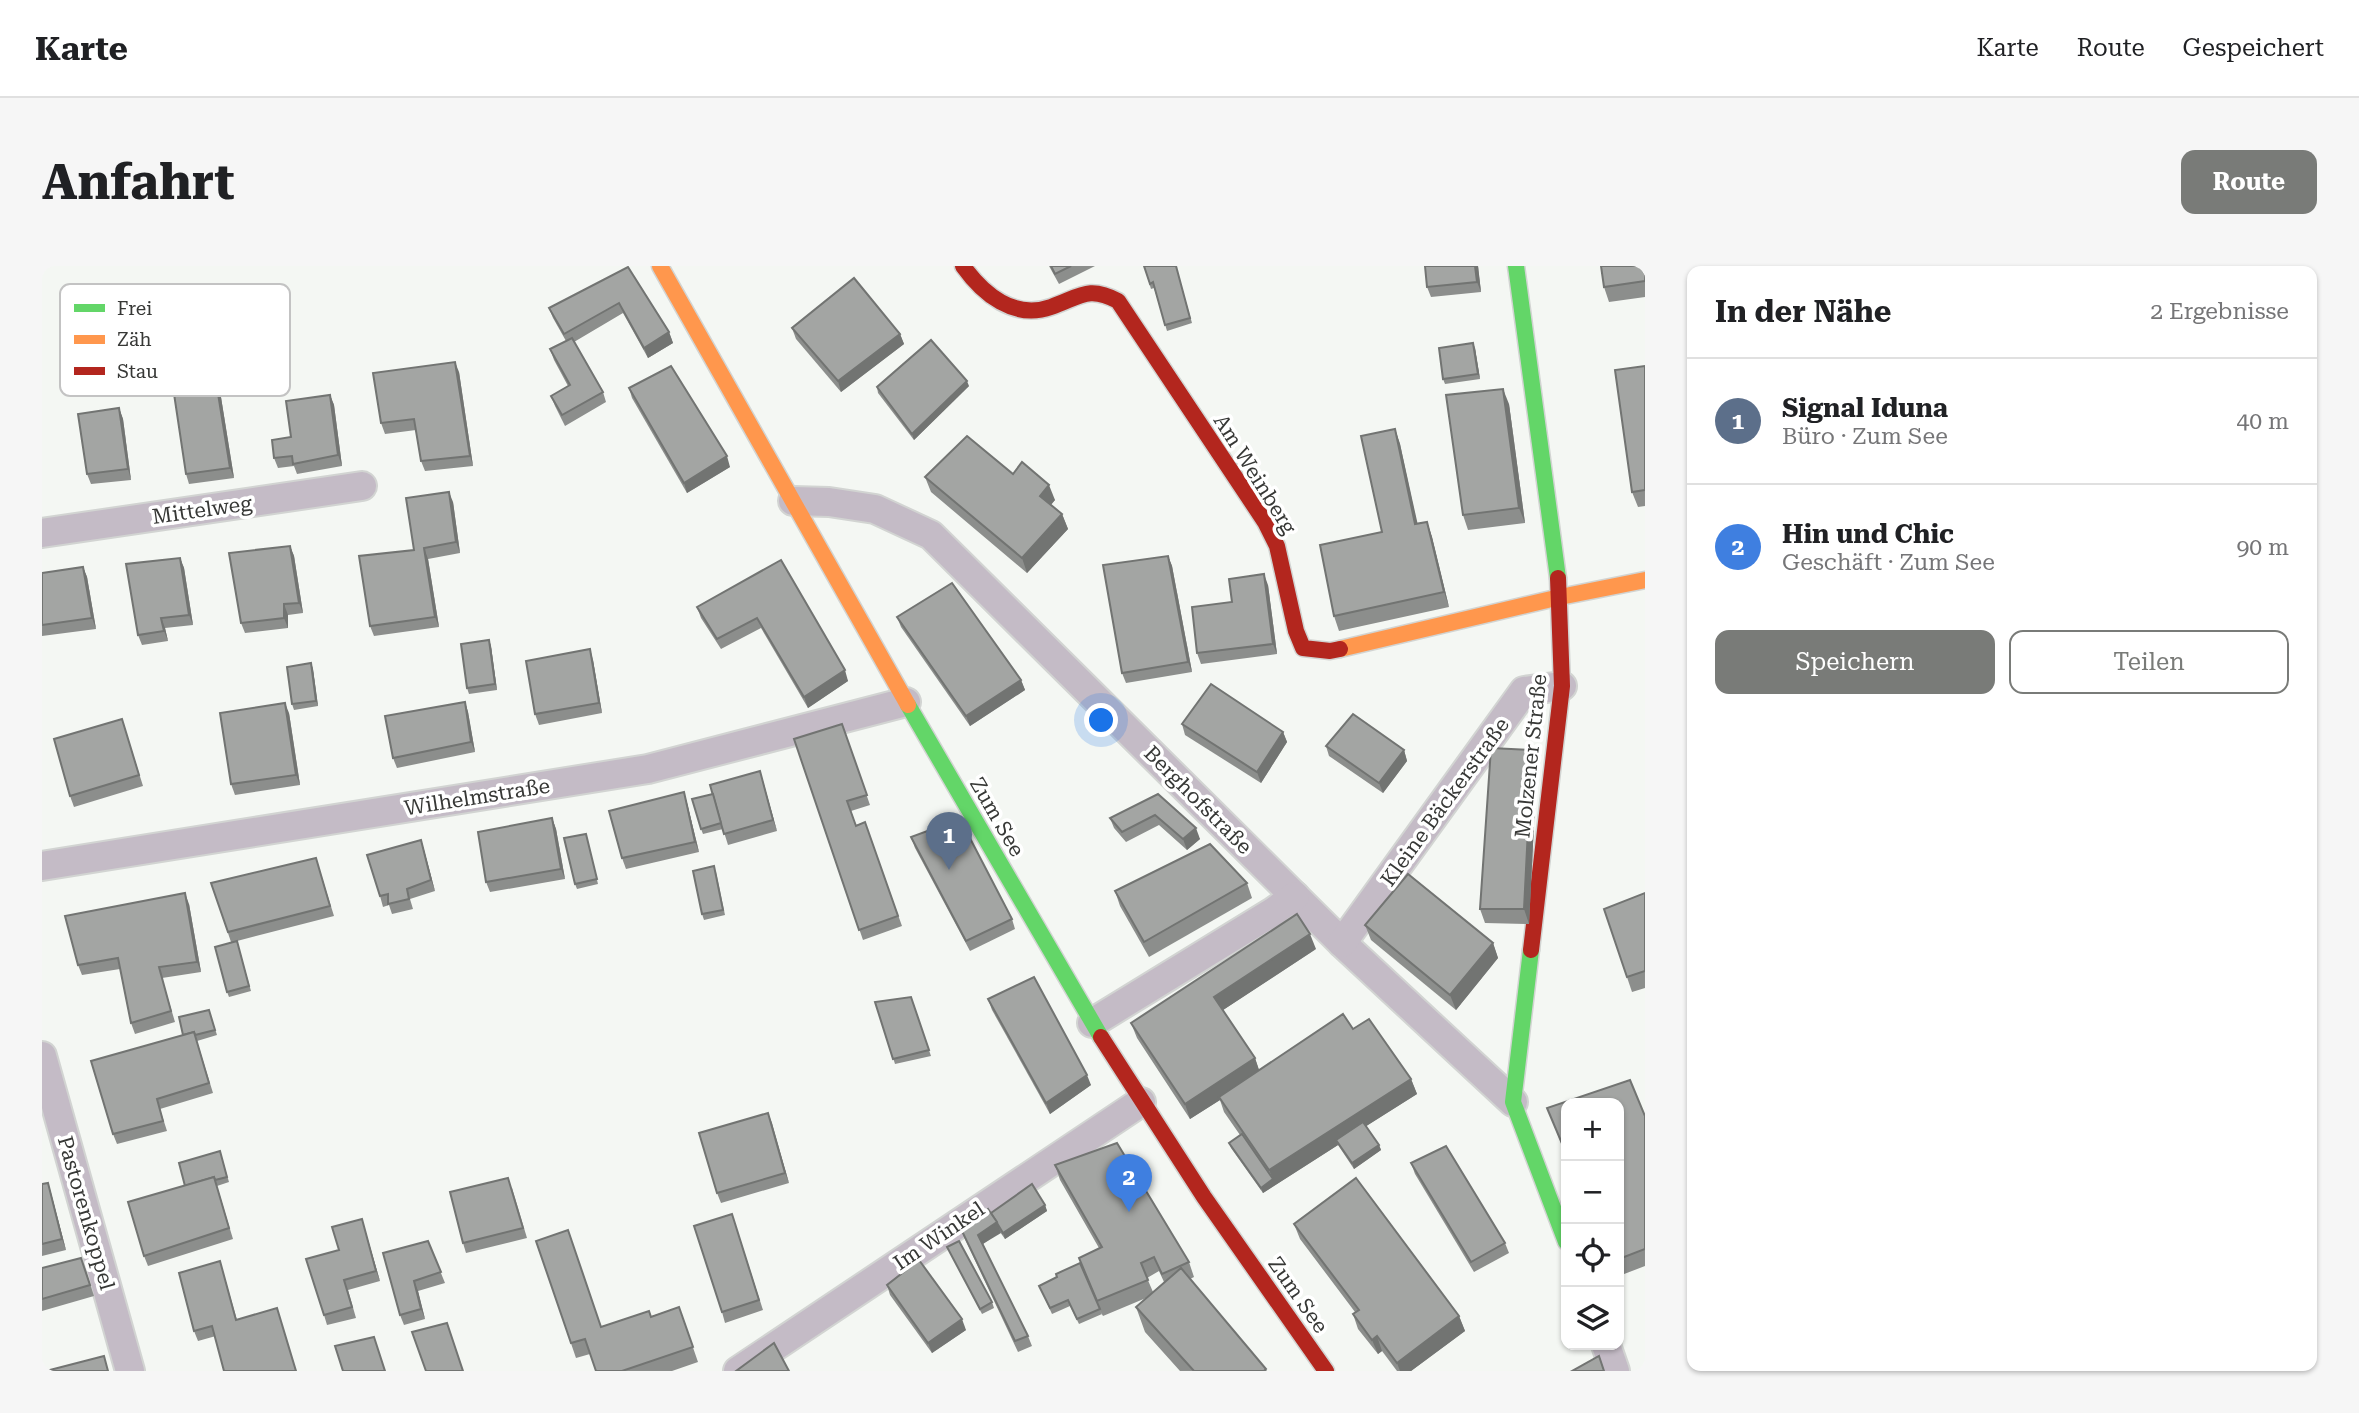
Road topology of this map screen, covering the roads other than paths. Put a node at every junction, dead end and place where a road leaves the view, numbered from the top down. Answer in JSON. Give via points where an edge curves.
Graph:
{"nodes":[{"id":1,"x":660,"y":266,"type":"edge"},
{"id":2,"x":963,"y":266,"type":"edge"},
{"id":3,"x":1516,"y":266,"type":"edge"},
{"id":4,"x":362,"y":486,"type":"dead end"},
{"id":5,"x":793,"y":501,"type":"junction"},
{"id":6,"x":42,"y":533,"type":"edge"},
{"id":7,"x":1645,"y":580,"type":"edge"},
{"id":8,"x":1560,"y":597,"type":"junction"},
{"id":9,"x":1562,"y":686,"type":"junction"},
{"id":10,"x":906,"y":702,"type":"junction"},
{"id":11,"x":42,"y":866,"type":"edge"},
{"id":12,"x":1295,"y":896,"type":"junction"},
{"id":13,"x":1342,"y":943,"type":"junction"},
{"id":14,"x":1092,"y":1023,"type":"junction"},
{"id":15,"x":42,"y":1056,"type":"edge"},
{"id":16,"x":1141,"y":1102,"type":"junction"},
{"id":17,"x":1513,"y":1102,"type":"junction"},
{"id":18,"x":1561,"y":1229,"type":"edge"},
{"id":19,"x":1608,"y":1350,"type":"edge"},
{"id":20,"x":130,"y":1371,"type":"edge"},
{"id":21,"x":738,"y":1371,"type":"edge"},
{"id":22,"x":1325,"y":1371,"type":"edge"},
{"id":23,"x":1615,"y":1371,"type":"edge"}],
"edges":[{"from":1,"to":5,"type":"street","name":"Zum See"},
{"from":2,"to":8,"type":"street","name":"Am Weinberg","via":[[987,293],[1010,307],[1047,309],[1080,293],[1102,291],[1118,301],[1265,523],[1277,546],[1303,648],[1329,651]]},
{"from":3,"to":8,"type":"street","name":"Molzener Straße"},
{"from":4,"to":6,"type":"street","name":"Mittelweg"},
{"from":5,"to":10,"type":"street","name":"Zum See"},
{"from":5,"to":12,"type":"street","name":"Berghofstraße","via":[[875,509],[931,535]]},
{"from":7,"to":8,"type":"street"},
{"from":8,"to":9,"type":"street","name":"Molzener Straße"},
{"from":9,"to":13,"type":"street","name":"Kleine Bäckerstraße","via":[[1524,691]]},
{"from":9,"to":17,"type":"street","name":"Molzener Straße"},
{"from":10,"to":11,"type":"street","name":"Wilhelmstraße","via":[[648,769]]},
{"from":10,"to":14,"type":"street","name":"Zum See"},
{"from":12,"to":13,"type":"street","name":"Berghofstraße"},
{"from":12,"to":14,"type":"street"},
{"from":13,"to":17,"type":"street","name":"Berghofstraße"},
{"from":14,"to":16,"type":"street","name":"Zum See"},
{"from":15,"to":20,"type":"street","name":"Pastorenkoppel"},
{"from":16,"to":21,"type":"street","name":"Im Winkel"},
{"from":16,"to":22,"type":"street","name":"Zum See"},
{"from":17,"to":18,"type":"street","name":"Molzener Straße"},
{"from":19,"to":23,"type":"street"}]}
